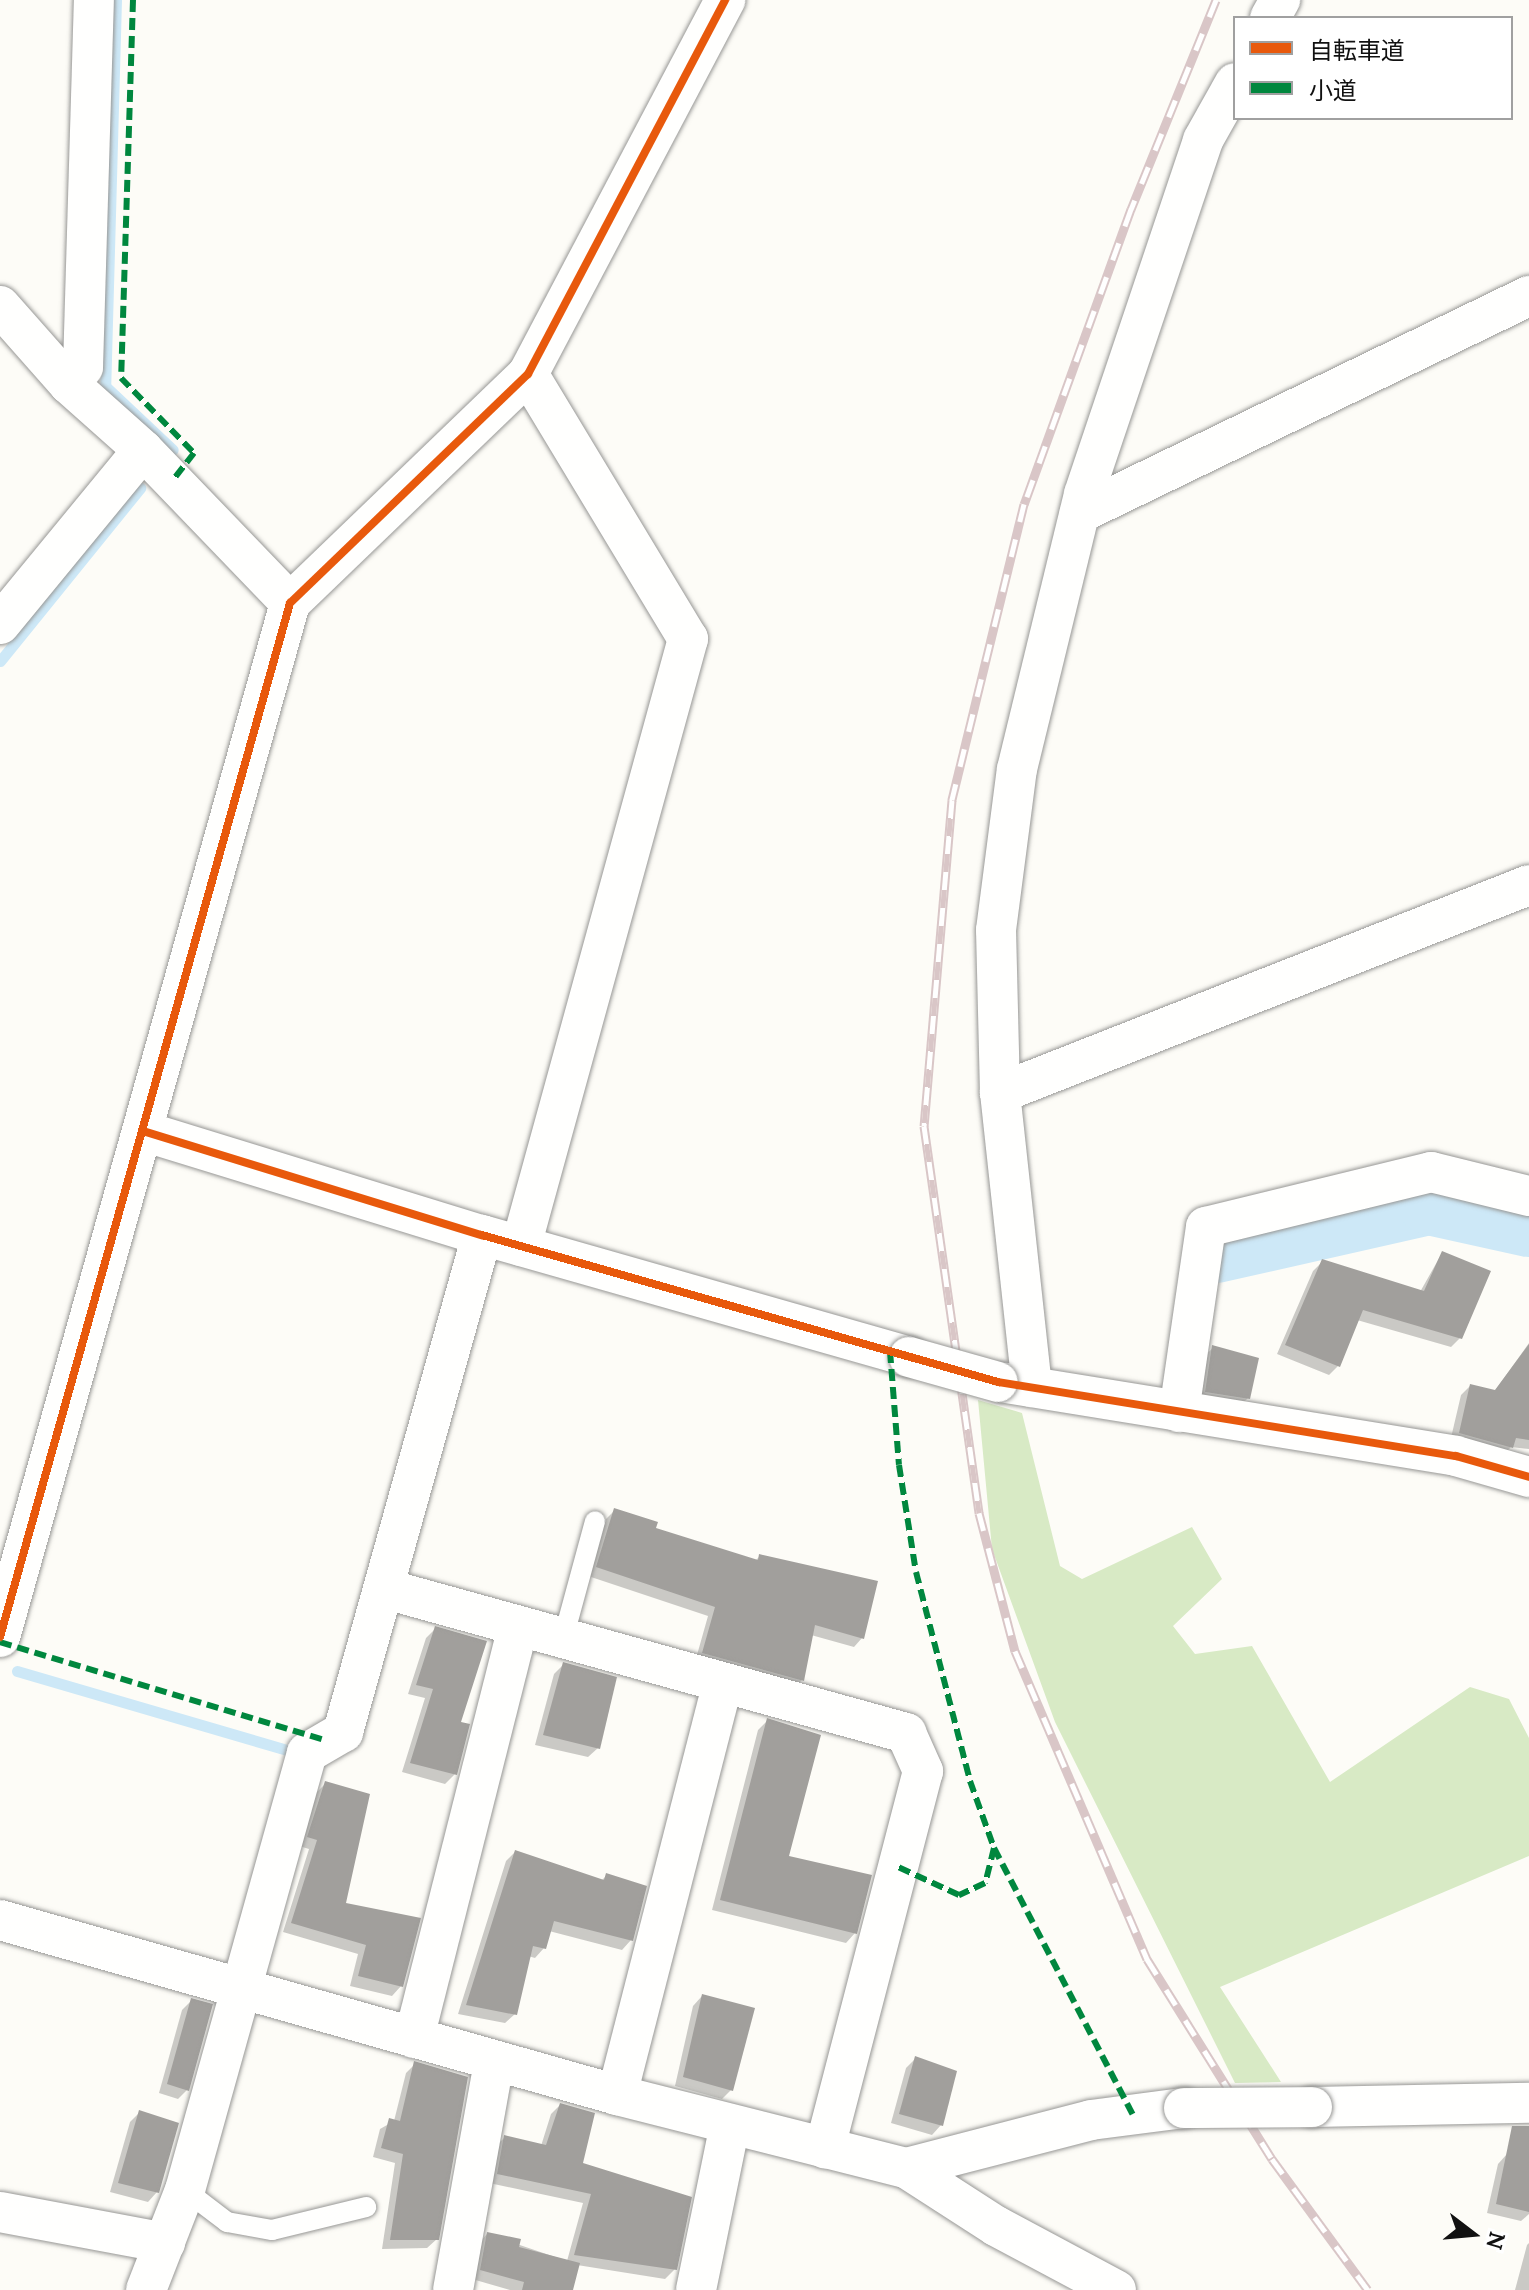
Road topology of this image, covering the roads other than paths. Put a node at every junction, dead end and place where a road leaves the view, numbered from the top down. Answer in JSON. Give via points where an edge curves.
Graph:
{"nodes":[{"id":1,"x":94,"y":0,"type":"edge"},
{"id":2,"x":725,"y":0,"type":"edge"},
{"id":3,"x":1233,"y":87,"type":"edge"},
{"id":4,"x":1529,"y":296,"type":"edge"},
{"id":5,"x":2,"y":313,"type":"edge"},
{"id":6,"x":528,"y":374,"type":"junction"},
{"id":7,"x":69,"y":384,"type":"junction"},
{"id":8,"x":143,"y":450,"type":"junction"},
{"id":9,"x":1080,"y":513,"type":"junction"},
{"id":10,"x":290,"y":603,"type":"junction"},
{"id":11,"x":0,"y":624,"type":"edge"},
{"id":12,"x":1529,"y":885,"type":"edge"},
{"id":13,"x":1000,"y":1093,"type":"junction"},
{"id":14,"x":143,"y":1131,"type":"junction"},
{"id":15,"x":1529,"y":1196,"type":"edge"},
{"id":16,"x":482,"y":1235,"type":"junction"},
{"id":17,"x":521,"y":1246,"type":"junction"},
{"id":18,"x":1015,"y":1384,"type":"junction"},
{"id":19,"x":1179,"y":1412,"type":"junction"},
{"id":20,"x":1529,"y":1477,"type":"edge"},
{"id":21,"x":595,"y":1521,"type":"dead end"},
{"id":22,"x":386,"y":1589,"type":"junction"},
{"id":23,"x":518,"y":1626,"type":"junction"},
{"id":24,"x":0,"y":1637,"type":"edge"},
{"id":25,"x":563,"y":1639,"type":"junction"},
{"id":26,"x":723,"y":1683,"type":"junction"},
{"id":27,"x":0,"y":1920,"type":"edge"},
{"id":28,"x":239,"y":1989,"type":"junction"},
{"id":29,"x":414,"y":2038,"type":"junction"},
{"id":30,"x":494,"y":2061,"type":"junction"},
{"id":31,"x":617,"y":2095,"type":"junction"},
{"id":32,"x":1529,"y":2103,"type":"edge"},
{"id":33,"x":730,"y":2124,"type":"junction"},
{"id":34,"x":825,"y":2148,"type":"junction"},
{"id":35,"x":906,"y":2168,"type":"junction"},
{"id":36,"x":185,"y":2190,"type":"junction"},
{"id":37,"x":366,"y":2207,"type":"dead end"},
{"id":38,"x":0,"y":2212,"type":"edge"},
{"id":39,"x":165,"y":2243,"type":"junction"},
{"id":40,"x":1100,"y":2287,"type":"edge"},
{"id":41,"x":146,"y":2290,"type":"edge"},
{"id":42,"x":453,"y":2290,"type":"edge"},
{"id":43,"x":696,"y":2290,"type":"edge"}],
"edges":[{"from":1,"to":7,"type":"street","via":[[83,367]]},
{"from":2,"to":6,"type":"street"},
{"from":3,"to":9,"type":"street","via":[[1203,140]]},
{"from":4,"to":9,"type":"street"},
{"from":5,"to":7,"type":"street"},
{"from":6,"to":10,"type":"street"},
{"from":6,"to":17,"type":"street","via":[[688,639]]},
{"from":7,"to":8,"type":"street"},
{"from":8,"to":10,"type":"street"},
{"from":8,"to":11,"type":"street"},
{"from":9,"to":13,"type":"street","via":[[1017,769],[996,930]]},
{"from":10,"to":14,"type":"street"},
{"from":12,"to":13,"type":"street"},
{"from":13,"to":18,"type":"street"},
{"from":14,"to":16,"type":"street"},
{"from":14,"to":24,"type":"street"},
{"from":15,"to":19,"type":"street","via":[[1431,1172],[1206,1227]]},
{"from":16,"to":17,"type":"street"},
{"from":16,"to":22,"type":"street"},
{"from":17,"to":18,"type":"street","bridge":true},
{"from":18,"to":19,"type":"street"},
{"from":19,"to":20,"type":"street","via":[[1456,1456]]},
{"from":21,"to":25,"type":"lane"},
{"from":22,"to":23,"type":"street"},
{"from":22,"to":28,"type":"street","via":[[343,1732],[307,1753]]},
{"from":23,"to":25,"type":"street"},
{"from":23,"to":29,"type":"street"},
{"from":25,"to":26,"type":"street"},
{"from":26,"to":31,"type":"street"},
{"from":26,"to":34,"type":"street","via":[[906,1733],[923,1771]]},
{"from":27,"to":28,"type":"street"},
{"from":28,"to":29,"type":"street"},
{"from":28,"to":36,"type":"street"},
{"from":29,"to":30,"type":"street"},
{"from":30,"to":31,"type":"street"},
{"from":30,"to":42,"type":"street"},
{"from":31,"to":33,"type":"street"},
{"from":32,"to":35,"type":"street","bridge":true,"via":[[1184,2108],[1091,2120]]},
{"from":33,"to":34,"type":"street"},
{"from":33,"to":43,"type":"street"},
{"from":34,"to":35,"type":"street"},
{"from":35,"to":40,"type":"street"},
{"from":36,"to":37,"type":"lane","via":[[227,2222],[272,2230]]},
{"from":36,"to":39,"type":"street"},
{"from":38,"to":39,"type":"street"},
{"from":39,"to":41,"type":"street"}]}
